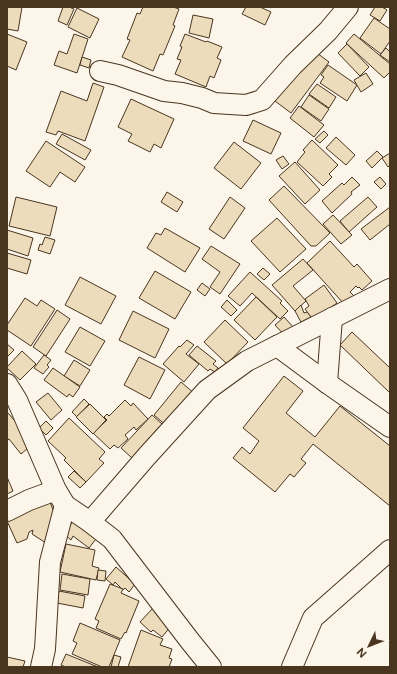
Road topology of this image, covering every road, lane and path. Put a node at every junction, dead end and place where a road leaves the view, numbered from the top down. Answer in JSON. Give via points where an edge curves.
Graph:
{"nodes":[{"id":1,"x":348,"y":7,"type":"edge"},
{"id":2,"x":100,"y":71,"type":"dead end"},
{"id":3,"x":390,"y":289,"type":"edge"},
{"id":4,"x":332,"y":318,"type":"junction"},
{"id":5,"x":277,"y":346,"type":"junction"},
{"id":6,"x":327,"y":383,"type":"junction"},
{"id":7,"x":7,"y":384,"type":"edge"},
{"id":8,"x":390,"y":427,"type":"edge"},
{"id":9,"x":61,"y":497,"type":"junction"},
{"id":10,"x":7,"y":511,"type":"edge"},
{"id":11,"x":90,"y":522,"type":"junction"},
{"id":12,"x":390,"y":550,"type":"edge"},
{"id":13,"x":41,"y":667,"type":"edge"},
{"id":14,"x":211,"y":667,"type":"edge"},
{"id":15,"x":292,"y":667,"type":"edge"}],
"edges":[{"from":1,"to":2,"type":"street","via":[[262,100],[246,104],[214,103]]},
{"from":3,"to":4,"type":"street"},
{"from":4,"to":5,"type":"street"},
{"from":4,"to":6,"type":"street"},
{"from":5,"to":6,"type":"street"},
{"from":5,"to":11,"type":"street","via":[[247,361],[207,390]]},
{"from":6,"to":8,"type":"street"},
{"from":7,"to":9,"type":"street","via":[[17,400]]},
{"from":9,"to":10,"type":"street","via":[[29,500]]},
{"from":9,"to":11,"type":"street"},
{"from":9,"to":13,"type":"street","via":[[50,562],[45,649]]},
{"from":11,"to":14,"type":"street","via":[[112,539]]},
{"from":12,"to":15,"type":"street","via":[[313,618]]}]}
